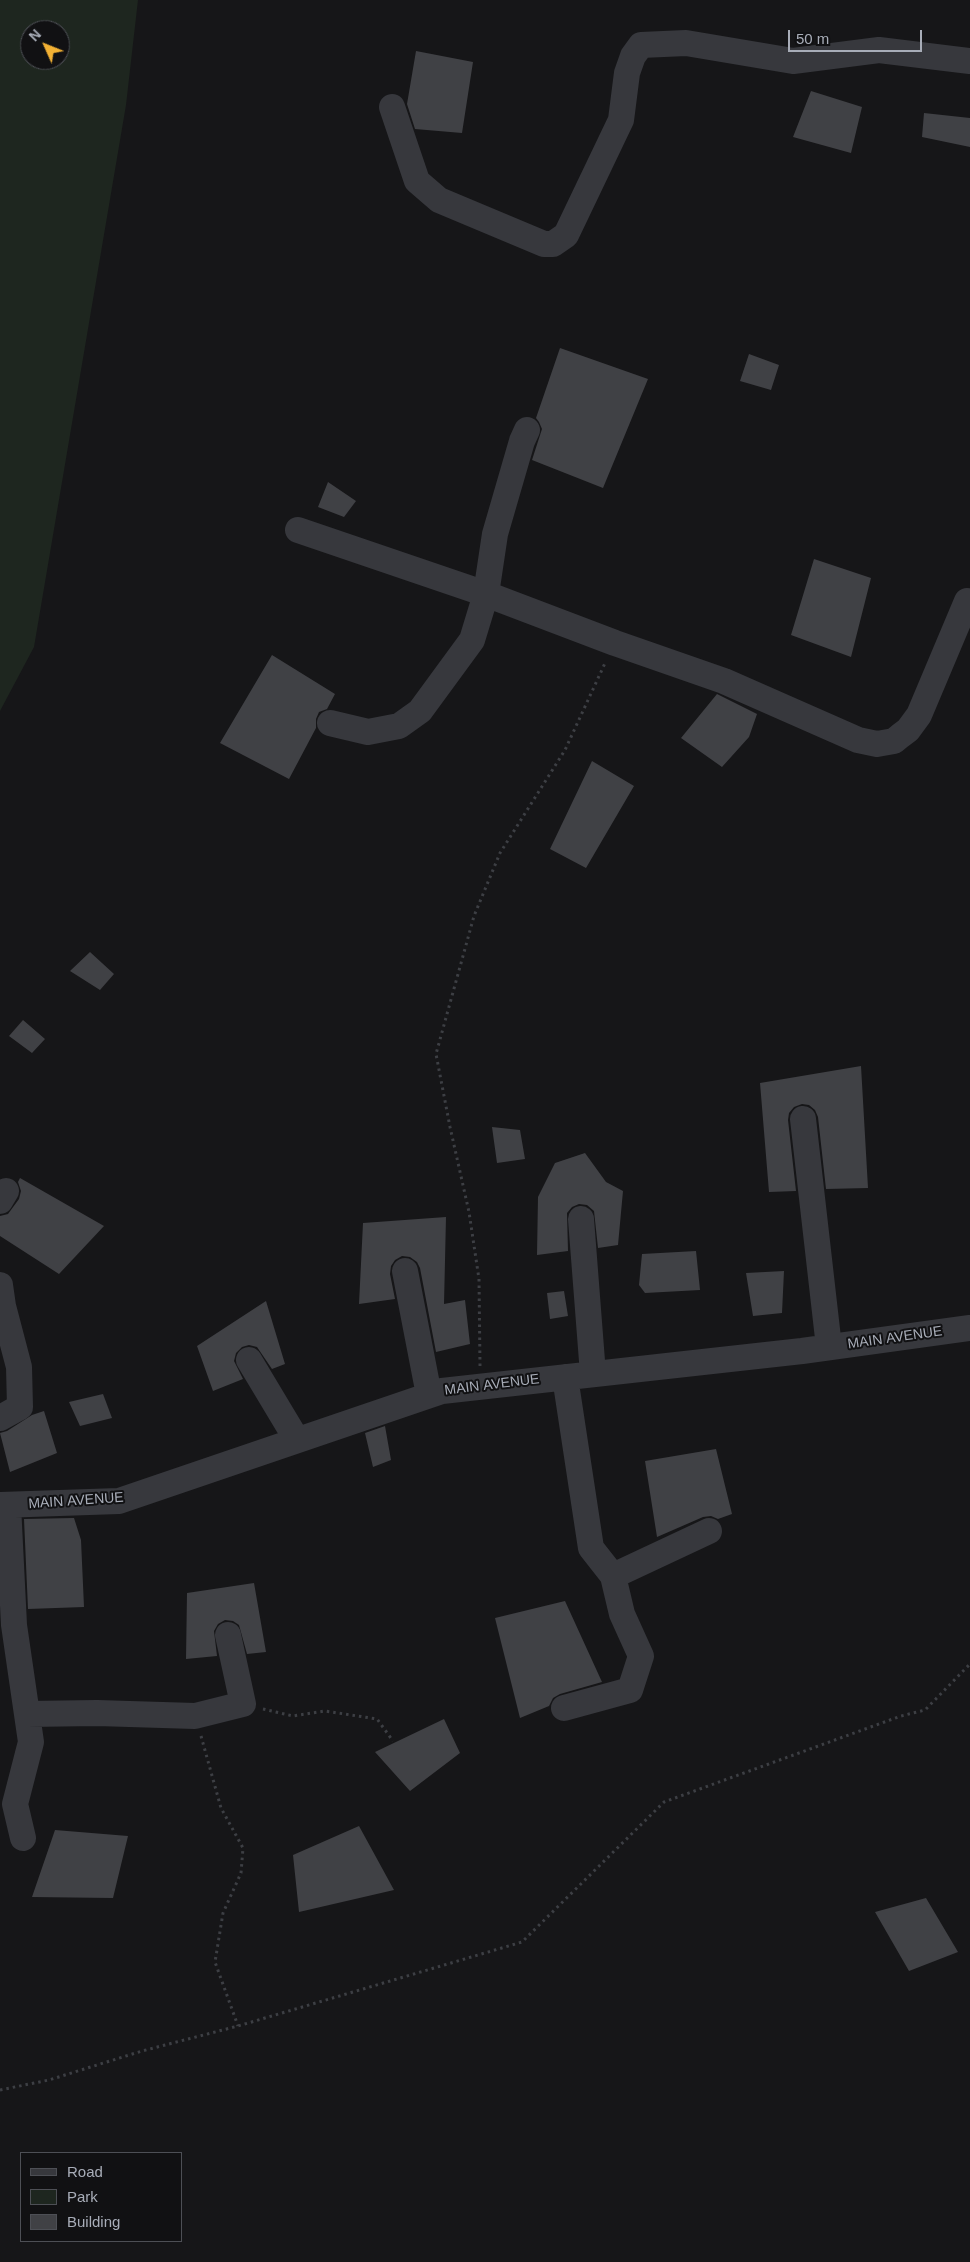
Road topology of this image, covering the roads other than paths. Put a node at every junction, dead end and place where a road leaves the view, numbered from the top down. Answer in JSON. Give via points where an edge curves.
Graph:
{"nodes":[{"id":1,"x":970,"y":61,"type":"edge"},
{"id":2,"x":392,"y":107,"type":"dead end"},
{"id":3,"x":527,"y":430,"type":"dead end"},
{"id":4,"x":298,"y":530,"type":"dead end"},
{"id":5,"x":486,"y":594,"type":"junction"},
{"id":6,"x":969,"y":599,"type":"edge"},
{"id":7,"x":330,"y":723,"type":"dead end"},
{"id":8,"x":803,"y":1118,"type":"dead end"},
{"id":9,"x":581,"y":1219,"type":"dead end"},
{"id":10,"x":405,"y":1271,"type":"dead end"},
{"id":11,"x":0,"y":1285,"type":"edge"},
{"id":12,"x":970,"y":1328,"type":"edge"},
{"id":13,"x":829,"y":1347,"type":"junction"},
{"id":14,"x":249,"y":1360,"type":"dead end"},
{"id":15,"x":593,"y":1374,"type":"junction"},
{"id":16,"x":565,"y":1377,"type":"junction"},
{"id":17,"x":429,"y":1395,"type":"junction"},
{"id":18,"x":0,"y":1418,"type":"edge"},
{"id":19,"x":297,"y":1440,"type":"junction"},
{"id":20,"x":4,"y":1505,"type":"edge"},
{"id":21,"x":709,"y":1531,"type":"dead end"},
{"id":22,"x":613,"y":1576,"type":"junction"},
{"id":23,"x":228,"y":1635,"type":"dead end"},
{"id":24,"x":564,"y":1708,"type":"dead end"},
{"id":25,"x":27,"y":1714,"type":"junction"},
{"id":26,"x":23,"y":1838,"type":"dead end"}],
"edges":[{"from":1,"to":2,"type":"street","via":[[879,50],[793,61],[686,43],[641,45],[627,73],[621,120],[566,235],[553,244],[544,244],[439,200],[417,181]]},
{"from":3,"to":5,"type":"street","via":[[495,534]]},
{"from":4,"to":5,"type":"street"},
{"from":5,"to":6,"type":"street","via":[[724,681],[858,740],[877,744],[894,741],[919,715]]},
{"from":5,"to":7,"type":"street","via":[[472,640],[420,711],[399,726],[368,732]]},
{"from":8,"to":13,"type":"street"},
{"from":9,"to":15,"type":"street"},
{"from":10,"to":17,"type":"street"},
{"from":11,"to":18,"type":"street","via":[[19,1366],[20,1407]]},
{"from":12,"to":13,"type":"street","name":"MAIN AVENUE"},
{"from":13,"to":15,"type":"street","name":"MAIN AVENUE"},
{"from":14,"to":19,"type":"street"},
{"from":15,"to":16,"type":"street","name":"MAIN AVENUE"},
{"from":16,"to":17,"type":"street","name":"MAIN AVENUE"},
{"from":16,"to":22,"type":"street","via":[[591,1548]]},
{"from":17,"to":19,"type":"street","name":"MAIN AVENUE"},
{"from":19,"to":20,"type":"street","name":"MAIN AVENUE","via":[[119,1501]]},
{"from":20,"to":25,"type":"street","via":[[14,1625]]},
{"from":21,"to":22,"type":"street"},
{"from":22,"to":24,"type":"street","via":[[622,1614],[641,1656],[630,1690]]},
{"from":23,"to":25,"type":"street","via":[[243,1704],[195,1716]]},
{"from":25,"to":26,"type":"street","via":[[31,1742],[15,1804]]}]}
